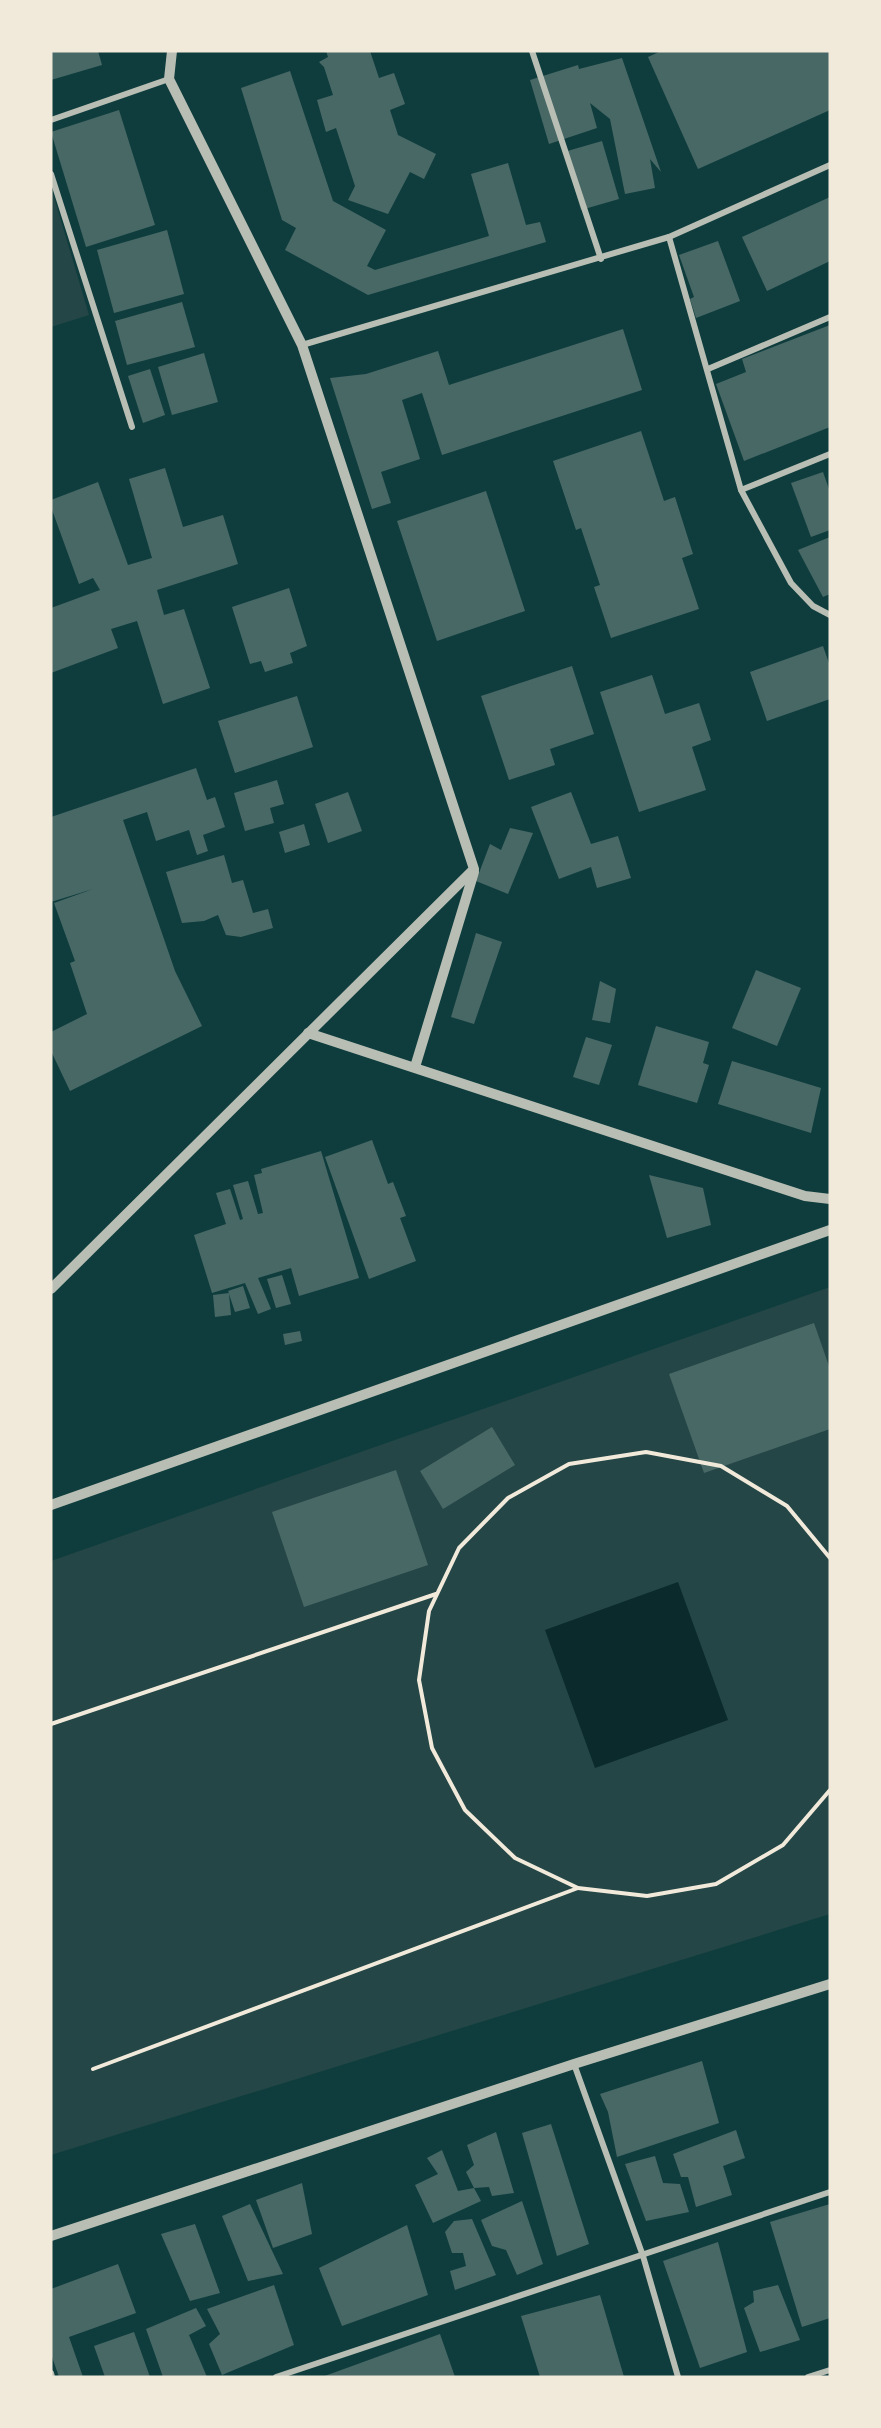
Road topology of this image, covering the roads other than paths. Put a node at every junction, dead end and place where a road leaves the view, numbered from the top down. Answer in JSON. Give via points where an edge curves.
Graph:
{"nodes":[{"id":1,"x":172,"y":51,"type":"edge"},
{"id":2,"x":542,"y":51,"type":"edge"},
{"id":3,"x":533,"y":52,"type":"edge"},
{"id":4,"x":170,"y":79,"type":"junction"},
{"id":5,"x":51,"y":120,"type":"edge"},
{"id":6,"x":830,"y":165,"type":"edge"},
{"id":7,"x":51,"y":174,"type":"edge"},
{"id":8,"x":669,"y":237,"type":"junction"},
{"id":9,"x":601,"y":259,"type":"junction"},
{"id":10,"x":830,"y":317,"type":"edge"},
{"id":11,"x":302,"y":345,"type":"junction"},
{"id":12,"x":708,"y":369,"type":"junction"},
{"id":13,"x":132,"y":427,"type":"dead end"},
{"id":14,"x":830,"y":454,"type":"edge"},
{"id":15,"x":741,"y":490,"type":"junction"},
{"id":16,"x":830,"y":615,"type":"edge"},
{"id":17,"x":474,"y":869,"type":"junction"},
{"id":18,"x":308,"y":1033,"type":"junction"},
{"id":19,"x":415,"y":1067,"type":"junction"},
{"id":20,"x":830,"y":1199,"type":"edge"},
{"id":21,"x":830,"y":1230,"type":"edge"},
{"id":22,"x":51,"y":1289,"type":"edge"},
{"id":23,"x":51,"y":1505,"type":"edge"},
{"id":24,"x":830,"y":1984,"type":"edge"},
{"id":25,"x":574,"y":2064,"type":"junction"},
{"id":26,"x":830,"y":2192,"type":"edge"},
{"id":27,"x":51,"y":2236,"type":"edge"},
{"id":28,"x":643,"y":2256,"type":"junction"},
{"id":29,"x":830,"y":2370,"type":"edge"},
{"id":30,"x":276,"y":2377,"type":"edge"},
{"id":31,"x":678,"y":2377,"type":"edge"},
{"id":32,"x":808,"y":2377,"type":"edge"}],
"edges":[{"from":1,"to":4,"type":"street"},
{"from":2,"to":3,"type":"street"},
{"from":3,"to":9,"type":"street"},
{"from":4,"to":5,"type":"street"},
{"from":4,"to":11,"type":"street"},
{"from":6,"to":8,"type":"street"},
{"from":7,"to":13,"type":"street"},
{"from":8,"to":9,"type":"street"},
{"from":8,"to":12,"type":"street"},
{"from":9,"to":11,"type":"street"},
{"from":10,"to":12,"type":"street"},
{"from":11,"to":17,"type":"street"},
{"from":12,"to":15,"type":"street"},
{"from":14,"to":15,"type":"street"},
{"from":15,"to":16,"type":"street","via":[[791,583],[813,606]]},
{"from":17,"to":18,"type":"street"},
{"from":17,"to":19,"type":"street"},
{"from":18,"to":19,"type":"street"},
{"from":18,"to":22,"type":"street"},
{"from":19,"to":20,"type":"street","via":[[805,1196]]},
{"from":21,"to":23,"type":"street"},
{"from":24,"to":25,"type":"street"},
{"from":25,"to":27,"type":"street"},
{"from":25,"to":28,"type":"street"},
{"from":26,"to":28,"type":"street"},
{"from":28,"to":30,"type":"street"},
{"from":28,"to":31,"type":"street"},
{"from":29,"to":32,"type":"street"}]}
